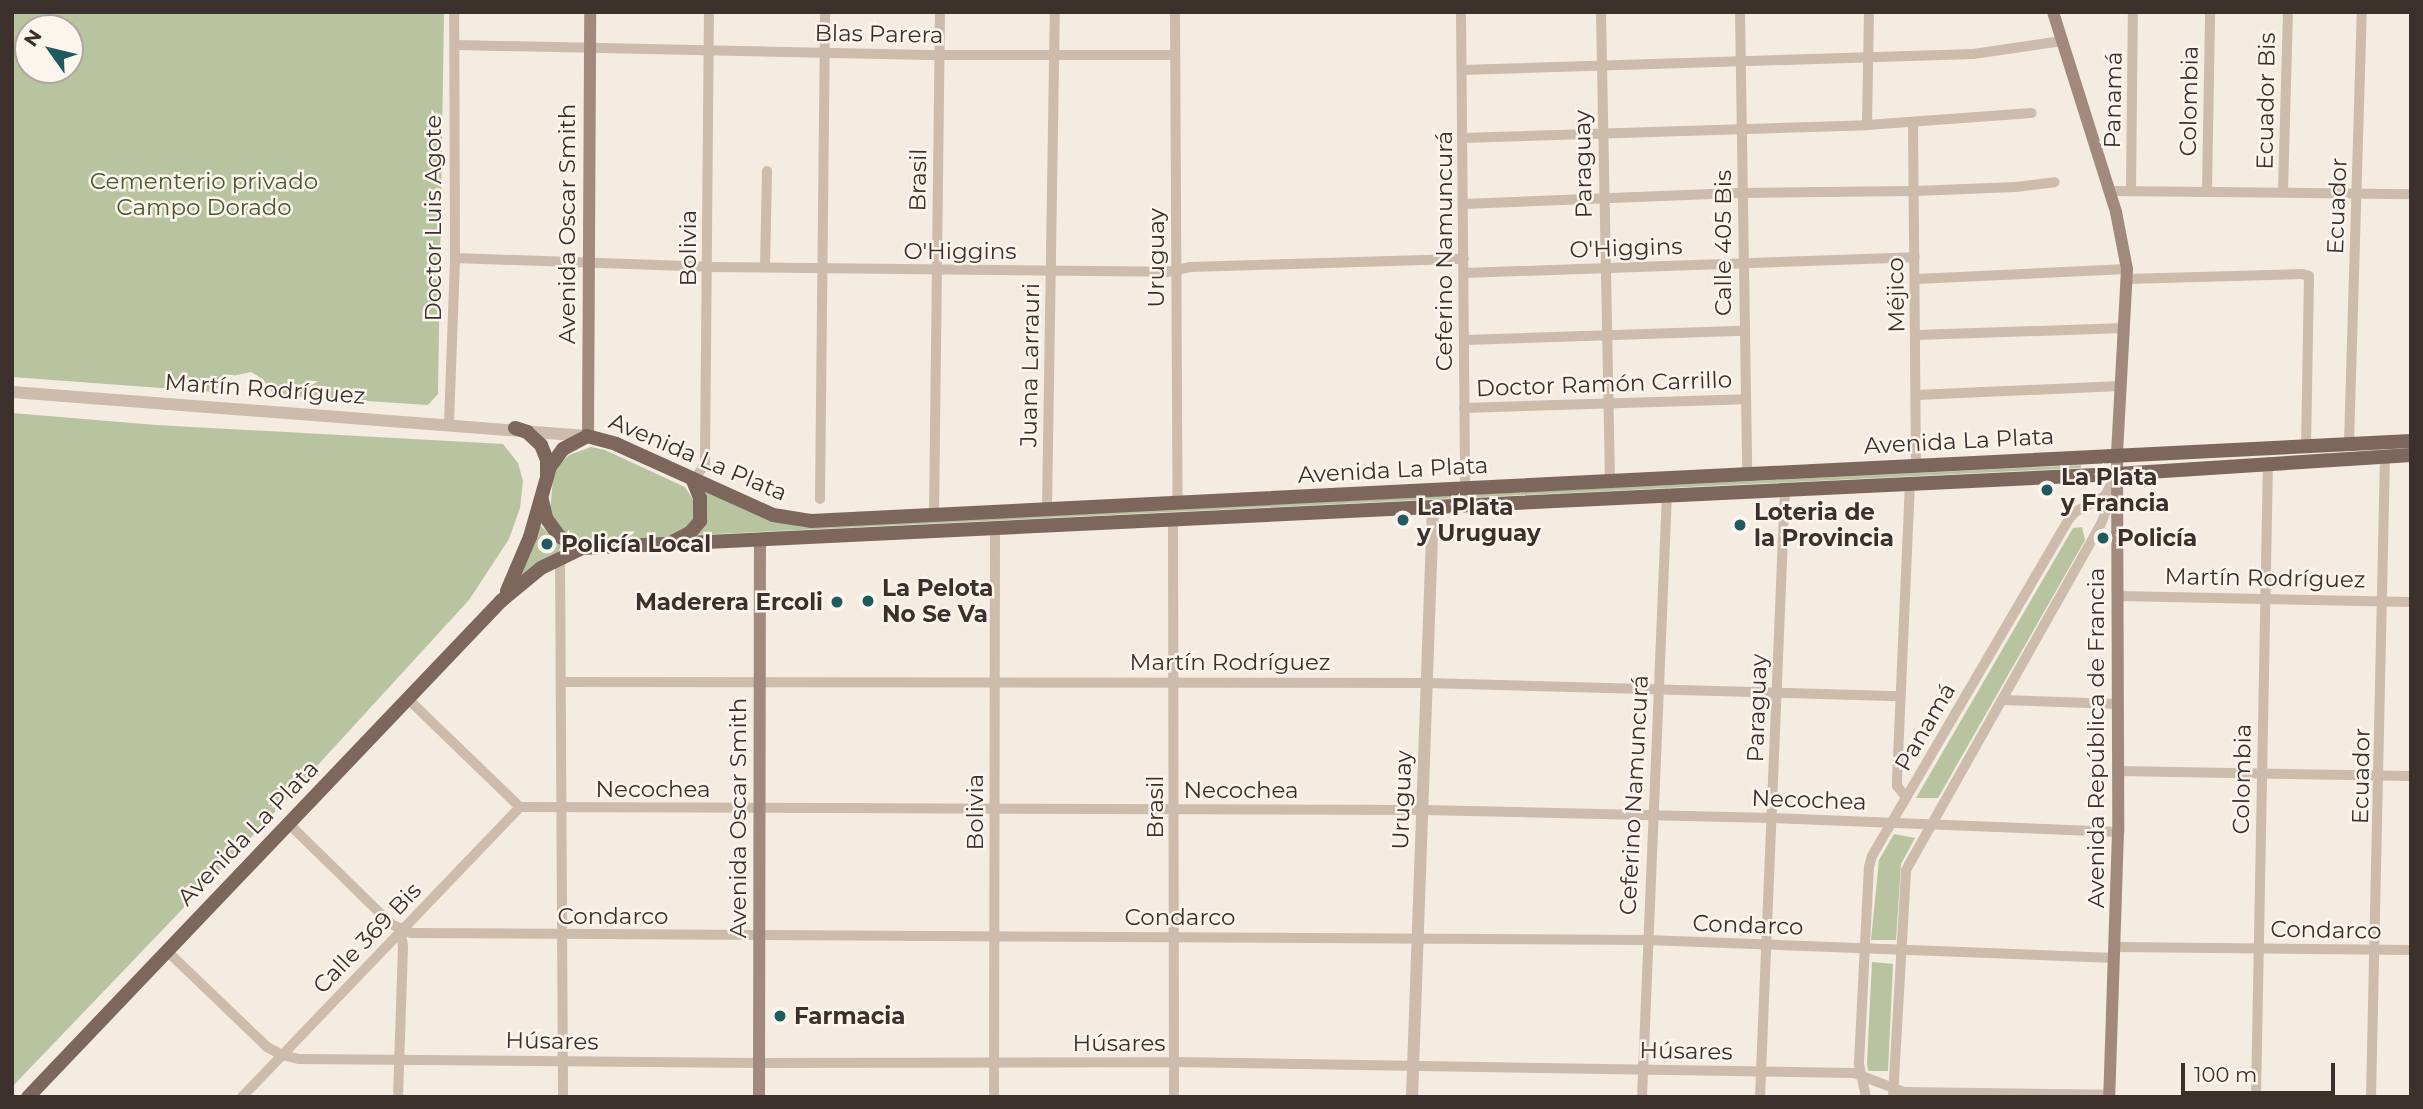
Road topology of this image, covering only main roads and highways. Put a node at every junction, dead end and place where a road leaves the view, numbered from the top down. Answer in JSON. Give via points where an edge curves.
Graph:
{"nodes":[{"id":1,"x":590,"y":12,"type":"edge"},
{"id":2,"x":2053,"y":12,"type":"edge"},
{"id":3,"x":515,"y":428,"type":"road end"},
{"id":4,"x":587,"y":436,"type":"junction"},
{"id":5,"x":2411,"y":441,"type":"edge"},
{"id":6,"x":2117,"y":455,"type":"junction"},
{"id":7,"x":2411,"y":455,"type":"edge"},
{"id":8,"x":547,"y":474,"type":"junction"},
{"id":9,"x":2117,"y":474,"type":"junction"},
{"id":10,"x":693,"y":481,"type":"junction"},
{"id":11,"x":543,"y":492,"type":"junction"},
{"id":12,"x":1176,"y":511,"type":"junction"},
{"id":13,"x":760,"y":540,"type":"junction"},
{"id":14,"x":661,"y":544,"type":"junction"},
{"id":15,"x":590,"y":546,"type":"junction"},
{"id":16,"x":501,"y":601,"type":"junction"},
{"id":17,"x":2109,"y":1096,"type":"edge"},
{"id":18,"x":28,"y":1097,"type":"edge"},
{"id":19,"x":759,"y":1097,"type":"edge"}],
"edges":[{"from":1,"to":4,"type":"main road","name":"Avenida Oscar Smith"},
{"from":2,"to":6,"type":"main road","name":"Avenida República de Francia","via":[[2119,223],[2127,274]]},
{"from":3,"to":8,"type":"main road","via":[[541,445]]},
{"from":4,"to":8,"type":"main road","name":"Avenida La Plata","via":[[564,449]]},
{"from":4,"to":10,"type":"main road","name":"Avenida La Plata","via":[[616,444]]},
{"from":5,"to":6,"type":"main road","name":"Avenida La Plata"},
{"from":6,"to":9,"type":"main road","name":"Avenida República de Francia"},
{"from":6,"to":12,"type":"main road","name":"Avenida La Plata","via":[[1465,489]]},
{"from":7,"to":9,"type":"main road","name":"Avenida La Plata"},
{"from":8,"to":11,"type":"main road","name":"Avenida La Plata"},
{"from":9,"to":12,"type":"main road","name":"Avenida La Plata","via":[[1433,506]]},
{"from":9,"to":17,"type":"main road","name":"Avenida República de Francia","via":[[2118,832]]},
{"from":10,"to":12,"type":"main road","name":"Avenida La Plata","via":[[793,520],[1047,509]]},
{"from":10,"to":14,"type":"main road","via":[[700,498],[699,521],[682,538]]},
{"from":11,"to":15,"type":"main road","via":[[544,513],[555,532],[572,544]]},
{"from":11,"to":16,"type":"main road","name":"Avenida La Plata","via":[[523,556]]},
{"from":12,"to":13,"type":"main road","name":"Avenida La Plata"},
{"from":13,"to":14,"type":"main road","name":"Avenida La Plata"},
{"from":13,"to":19,"type":"main road","name":"Avenida Oscar Smith"},
{"from":14,"to":15,"type":"main road","name":"Avenida La Plata"},
{"from":15,"to":16,"type":"main road","name":"Avenida La Plata","via":[[534,573]]},
{"from":16,"to":18,"type":"main road","name":"Avenida La Plata"}]}
